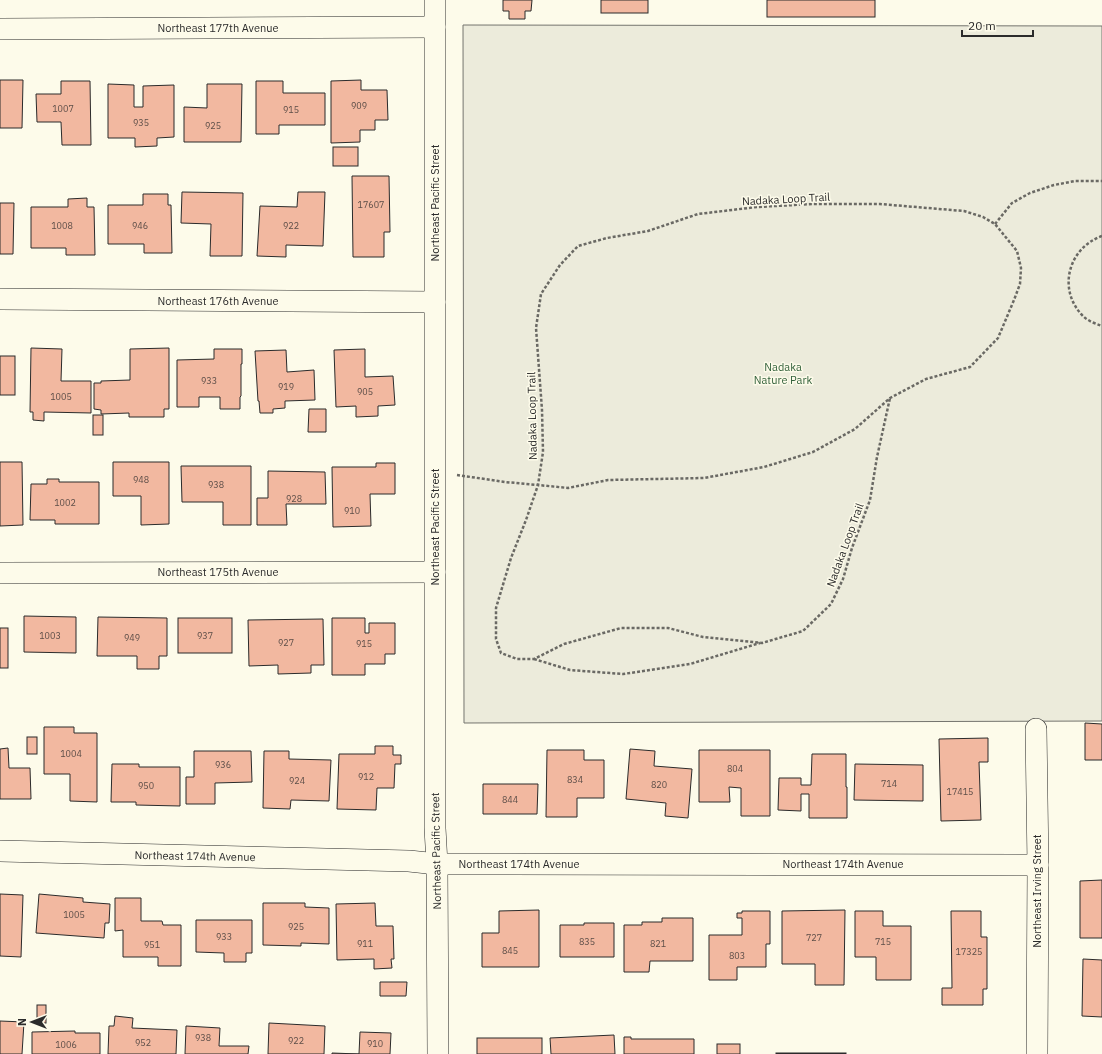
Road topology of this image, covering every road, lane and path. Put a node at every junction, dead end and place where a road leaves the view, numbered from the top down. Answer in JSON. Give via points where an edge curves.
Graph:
{"nodes":[{"id":1,"x":435,"y":0,"type":"edge"},
{"id":2,"x":435,"y":26,"type":"junction"},
{"id":3,"x":0,"y":29,"type":"edge"},
{"id":4,"x":1102,"y":181,"type":"edge"},
{"id":5,"x":995,"y":224,"type":"junction"},
{"id":6,"x":1102,"y":236,"type":"edge"},
{"id":7,"x":0,"y":299,"type":"edge"},
{"id":8,"x":435,"y":302,"type":"junction"},
{"id":9,"x":1102,"y":326,"type":"edge"},
{"id":10,"x":890,"y":398,"type":"junction"},
{"id":11,"x":435,"y":472,"type":"junction"},
{"id":12,"x":538,"y":485,"type":"junction"},
{"id":13,"x":435,"y":572,"type":"junction"},
{"id":14,"x":0,"y":573,"type":"edge"},
{"id":15,"x":762,"y":642,"type":"junction"},
{"id":16,"x":534,"y":659,"type":"junction"},
{"id":17,"x":1036,"y":729,"type":"dead end"},
{"id":18,"x":0,"y":851,"type":"edge"},
{"id":19,"x":437,"y":864,"type":"junction"},
{"id":20,"x":1038,"y":865,"type":"junction"},
{"id":21,"x":438,"y":1054,"type":"edge"},
{"id":22,"x":1037,"y":1054,"type":"edge"}],
"edges":[{"from":1,"to":2,"type":"street","name":"Northeast Pacific Street"},
{"from":2,"to":3,"type":"street","name":"Northeast 177th Avenue"},
{"from":2,"to":8,"type":"street","name":"Northeast Pacific Street"},
{"from":4,"to":5,"type":"path","via":[[1075,181],[1030,193],[1012,203]]},
{"from":5,"to":10,"type":"path","name":"Nadaka Loop Trail","via":[[1018,251],[1021,268],[1020,284],[998,338],[970,367],[926,379]]},
{"from":5,"to":12,"type":"path","name":"Nadaka Loop Trail","via":[[964,211],[880,204],[813,204],[698,214],[648,231],[578,246],[560,265],[541,294],[536,328],[543,452]]},
{"from":6,"to":9,"type":"path","via":[[1082,249],[1073,262],[1069,277],[1069,291],[1074,304],[1084,317]]},
{"from":7,"to":8,"type":"street","name":"Northeast 176th Avenue"},
{"from":8,"to":11,"type":"street","name":"Northeast Pacific Street"},
{"from":10,"to":12,"type":"path","name":"Nadaka Loop Trail","via":[[855,429],[813,452],[764,467],[704,478],[608,480],[568,488]]},
{"from":10,"to":15,"type":"path","name":"Nadaka Loop Trail","via":[[870,500],[843,579],[831,604],[803,631]]},
{"from":11,"to":12,"type":"path","name":"Nadaka Loop Trail"},
{"from":11,"to":13,"type":"street","name":"Northeast Pacific Street"},
{"from":12,"to":16,"type":"path","name":"Nadaka Loop Trail","via":[[496,608],[496,639],[501,653],[517,659]]},
{"from":13,"to":14,"type":"street","name":"Northeast 175th Avenue"},
{"from":13,"to":19,"type":"street","name":"Northeast Pacific Street"},
{"from":15,"to":16,"type":"path","via":[[690,664],[622,674],[570,670]]},
{"from":15,"to":16,"type":"path","name":"Nadaka Loop Trail","via":[[703,637],[668,628],[621,628],[564,644]]},
{"from":17,"to":20,"type":"street","name":"Northeast Irving Street"},
{"from":18,"to":19,"type":"street","name":"Northeast 174th Avenue","via":[[409,861]]},
{"from":19,"to":20,"type":"street","name":"Northeast 174th Avenue"},
{"from":19,"to":21,"type":"street","name":"Northeast Pacific Street"},
{"from":20,"to":22,"type":"street","name":"Northeast Irving Street"}]}
